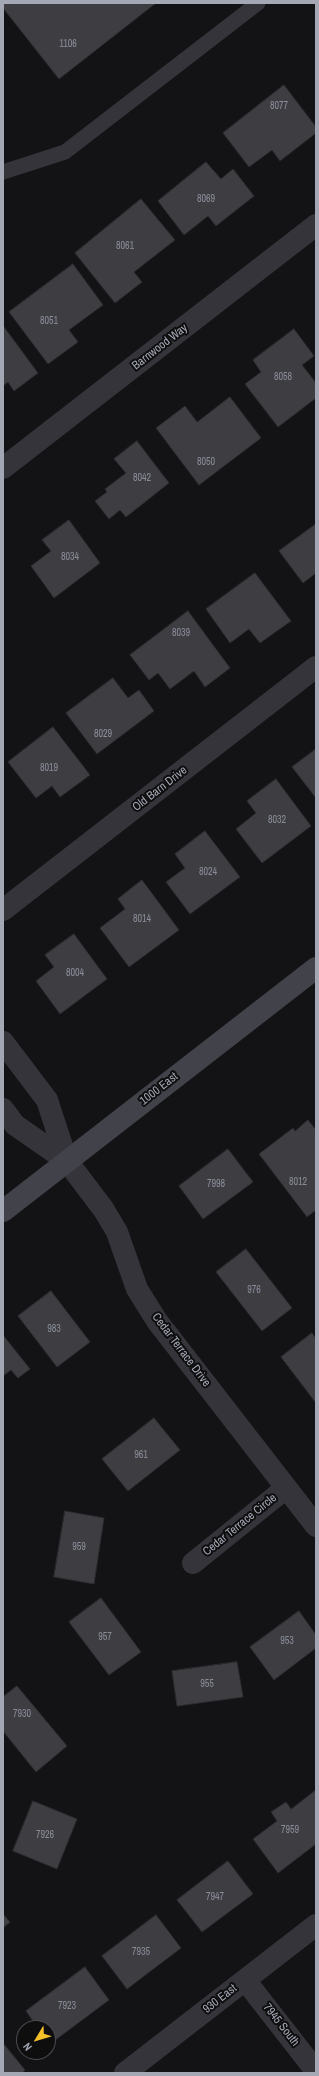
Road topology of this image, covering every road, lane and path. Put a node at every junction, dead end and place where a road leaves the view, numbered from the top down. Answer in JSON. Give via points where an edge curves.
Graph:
{"nodes":[{"id":1,"x":258,"y":3,"type":"edge"},
{"id":2,"x":3,"y":172,"type":"edge"},
{"id":3,"x":316,"y":225,"type":"edge"},
{"id":4,"x":3,"y":468,"type":"edge"},
{"id":5,"x":316,"y":667,"type":"edge"},
{"id":6,"x":3,"y":910,"type":"edge"},
{"id":7,"x":316,"y":968,"type":"edge"},
{"id":8,"x":3,"y":1042,"type":"edge"},
{"id":9,"x":3,"y":1109,"type":"edge"},
{"id":10,"x":67,"y":1161,"type":"junction"},
{"id":11,"x":3,"y":1211,"type":"edge"},
{"id":12,"x":286,"y":1488,"type":"junction"},
{"id":13,"x":316,"y":1526,"type":"edge"},
{"id":14,"x":193,"y":1563,"type":"dead end"},
{"id":15,"x":316,"y":1925,"type":"edge"},
{"id":16,"x":245,"y":1980,"type":"junction"},
{"id":17,"x":316,"y":2071,"type":"edge"},
{"id":18,"x":125,"y":2073,"type":"edge"}],
"edges":[{"from":1,"to":2,"type":"lane","via":[[65,152]]},
{"from":3,"to":4,"type":"street","name":"Barnwood Way"},
{"from":5,"to":6,"type":"street","name":"Old Barn Drive"},
{"from":7,"to":10,"type":"street","name":"1000 East"},
{"from":8,"to":10,"type":"street","via":[[48,1100]]},
{"from":9,"to":10,"type":"street","via":[[15,1125]]},
{"from":10,"to":11,"type":"street","name":"1000 East"},
{"from":10,"to":12,"type":"street","name":"Cedar Terrace Drive","via":[[104,1210],[117,1232],[138,1289],[158,1321]]},
{"from":12,"to":13,"type":"street","name":"Cedar Terrace Drive"},
{"from":12,"to":14,"type":"street","name":"Cedar Terrace Circle"},
{"from":15,"to":16,"type":"street","name":"930 East"},
{"from":16,"to":17,"type":"street","name":"7945 South"},
{"from":16,"to":18,"type":"street","name":"930 East"}]}
